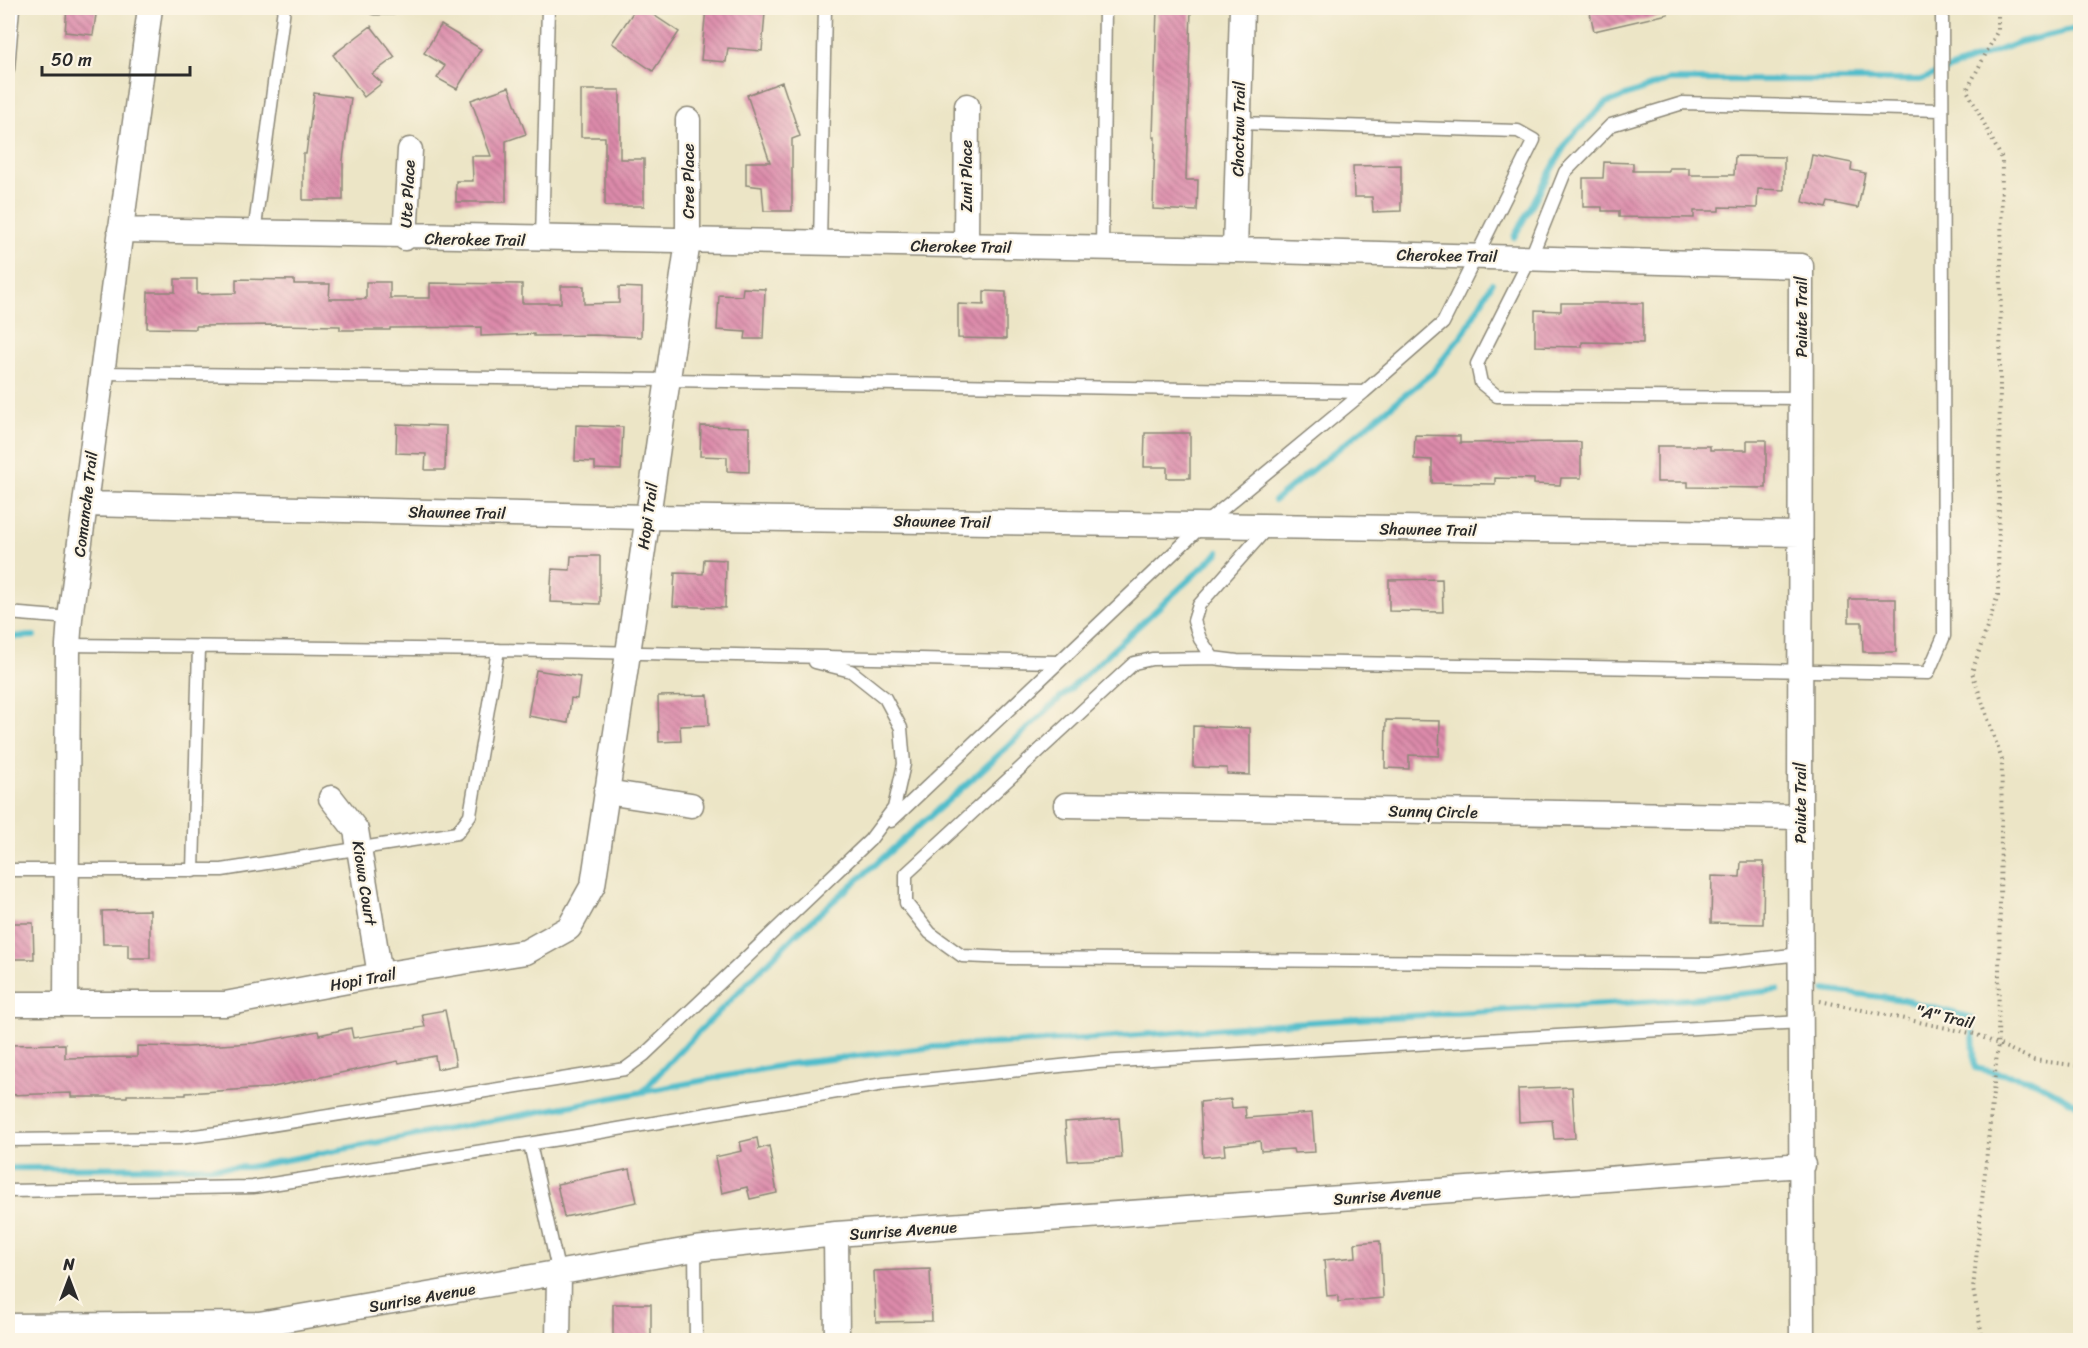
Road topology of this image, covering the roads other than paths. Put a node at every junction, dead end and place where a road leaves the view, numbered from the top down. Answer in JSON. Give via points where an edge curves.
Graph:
{"nodes":[{"id":1,"x":13,"y":8,"type":"edge"},
{"id":2,"x":150,"y":8,"type":"edge"},
{"id":3,"x":284,"y":8,"type":"edge"},
{"id":4,"x":374,"y":8,"type":"edge"},
{"id":5,"x":393,"y":8,"type":"edge"},
{"id":6,"x":548,"y":8,"type":"edge"},
{"id":7,"x":825,"y":8,"type":"edge"},
{"id":8,"x":1105,"y":8,"type":"edge"},
{"id":9,"x":1242,"y":8,"type":"edge"},
{"id":10,"x":1942,"y":8,"type":"edge"},
{"id":11,"x":8,"y":69,"type":"edge"},
{"id":12,"x":966,"y":106,"type":"dead end"},
{"id":13,"x":1941,"y":110,"type":"junction"},
{"id":14,"x":688,"y":120,"type":"dead end"},
{"id":15,"x":1238,"y":123,"type":"junction"},
{"id":16,"x":410,"y":150,"type":"dead end"},
{"id":17,"x":120,"y":230,"type":"junction"},
{"id":18,"x":254,"y":234,"type":"junction"},
{"id":19,"x":405,"y":238,"type":"junction"},
{"id":20,"x":542,"y":239,"type":"junction"},
{"id":21,"x":688,"y":241,"type":"junction"},
{"id":22,"x":820,"y":243,"type":"junction"},
{"id":23,"x":966,"y":246,"type":"junction"},
{"id":24,"x":1102,"y":248,"type":"junction"},
{"id":25,"x":1235,"y":250,"type":"junction"},
{"id":26,"x":1476,"y":256,"type":"junction"},
{"id":27,"x":1531,"y":257,"type":"junction"},
{"id":28,"x":1801,"y":266,"type":"joint"},
{"id":29,"x":102,"y":373,"type":"junction"},
{"id":30,"x":668,"y":380,"type":"junction"},
{"id":31,"x":1364,"y":392,"type":"junction"},
{"id":32,"x":1800,"y":398,"type":"junction"},
{"id":33,"x":85,"y":504,"type":"junction"},
{"id":34,"x":647,"y":517,"type":"junction"},
{"id":35,"x":1203,"y":525,"type":"junction"},
{"id":36,"x":1268,"y":526,"type":"junction"},
{"id":37,"x":1800,"y":534,"type":"junction"},
{"id":38,"x":8,"y":613,"type":"edge"},
{"id":39,"x":70,"y":618,"type":"junction"},
{"id":40,"x":68,"y":645,"type":"junction"},
{"id":41,"x":199,"y":646,"type":"junction"},
{"id":42,"x":498,"y":650,"type":"junction"},
{"id":43,"x":628,"y":653,"type":"junction"},
{"id":44,"x":797,"y":657,"type":"junction"},
{"id":45,"x":1213,"y":658,"type":"junction"},
{"id":46,"x":1059,"y":662,"type":"junction"},
{"id":47,"x":1800,"y":672,"type":"junction"},
{"id":48,"x":606,"y":792,"type":"junction"},
{"id":49,"x":332,"y":798,"type":"dead end"},
{"id":50,"x":691,"y":805,"type":"dead end"},
{"id":51,"x":1066,"y":805,"type":"dead end"},
{"id":52,"x":1800,"y":817,"type":"junction"},
{"id":53,"x":870,"y":840,"type":"junction"},
{"id":54,"x":360,"y":849,"type":"junction"},
{"id":55,"x":8,"y":870,"type":"edge"},
{"id":56,"x":66,"y":870,"type":"junction"},
{"id":57,"x":194,"y":871,"type":"junction"},
{"id":58,"x":1801,"y":954,"type":"junction"},
{"id":59,"x":380,"y":975,"type":"junction"},
{"id":60,"x":66,"y":1003,"type":"junction"},
{"id":61,"x":8,"y":1004,"type":"edge"},
{"id":62,"x":1801,"y":1022,"type":"junction"},
{"id":63,"x":8,"y":1140,"type":"edge"},
{"id":64,"x":530,"y":1144,"type":"junction"},
{"id":65,"x":1803,"y":1165,"type":"junction"},
{"id":66,"x":8,"y":1191,"type":"edge"},
{"id":67,"x":836,"y":1234,"type":"junction"},
{"id":68,"x":695,"y":1249,"type":"junction"},
{"id":69,"x":558,"y":1274,"type":"junction"},
{"id":70,"x":8,"y":1326,"type":"edge"},
{"id":71,"x":558,"y":1341,"type":"edge"},
{"id":72,"x":696,"y":1341,"type":"edge"},
{"id":73,"x":837,"y":1341,"type":"edge"},
{"id":74,"x":1802,"y":1341,"type":"edge"}],
"edges":[{"from":1,"to":11,"type":"lane"},
{"from":2,"to":17,"type":"street","name":"Comanche Trail"},
{"from":3,"to":18,"type":"lane"},
{"from":4,"to":5,"type":"lane"},
{"from":6,"to":20,"type":"lane"},
{"from":7,"to":22,"type":"lane"},
{"from":8,"to":24,"type":"lane"},
{"from":9,"to":15,"type":"street","name":"Choctaw Trail"},
{"from":10,"to":13,"type":"lane"},
{"from":12,"to":23,"type":"street","name":"Zuni Place"},
{"from":13,"to":27,"type":"lane","via":[[1683,103],[1611,125],[1565,172]]},
{"from":13,"to":47,"type":"lane","via":[[1944,636],[1928,674]]},
{"from":14,"to":21,"type":"street","name":"Cree Place"},
{"from":15,"to":25,"type":"street","name":"Choctaw Trail"},
{"from":15,"to":26,"type":"lane","via":[[1518,131],[1534,140]]},
{"from":16,"to":19,"type":"street","name":"Ute Place"},
{"from":17,"to":18,"type":"street","name":"Cherokee Trail"},
{"from":17,"to":29,"type":"street","name":"Comanche Trail"},
{"from":18,"to":19,"type":"street","name":"Cherokee Trail"},
{"from":19,"to":20,"type":"street","name":"Cherokee Trail"},
{"from":20,"to":21,"type":"street","name":"Cherokee Trail"},
{"from":21,"to":22,"type":"street","name":"Cherokee Trail"},
{"from":21,"to":30,"type":"street","name":"Hopi Trail"},
{"from":22,"to":23,"type":"street","name":"Cherokee Trail"},
{"from":23,"to":24,"type":"street","name":"Cherokee Trail"},
{"from":24,"to":25,"type":"street","name":"Cherokee Trail"},
{"from":25,"to":26,"type":"street","name":"Cherokee Trail"},
{"from":26,"to":27,"type":"street","name":"Cherokee Trail"},
{"from":26,"to":31,"type":"lane","via":[[1443,323]]},
{"from":27,"to":28,"type":"street","name":"Cherokee Trail"},
{"from":27,"to":32,"type":"lane","via":[[1477,364],[1481,383],[1497,396]]},
{"from":28,"to":32,"type":"street","name":"Paiute Trail"},
{"from":29,"to":30,"type":"lane"},
{"from":29,"to":33,"type":"street","name":"Comanche Trail"},
{"from":30,"to":31,"type":"lane"},
{"from":30,"to":34,"type":"street","name":"Hopi Trail"},
{"from":31,"to":35,"type":"lane"},
{"from":32,"to":37,"type":"street","name":"Paiute Trail"},
{"from":33,"to":34,"type":"street","name":"Shawnee Trail"},
{"from":33,"to":39,"type":"street","name":"Comanche Trail"},
{"from":34,"to":35,"type":"street","name":"Shawnee Trail"},
{"from":34,"to":43,"type":"street","name":"Hopi Trail"},
{"from":35,"to":36,"type":"street","name":"Shawnee Trail"},
{"from":35,"to":46,"type":"lane"},
{"from":36,"to":37,"type":"street","name":"Shawnee Trail"},
{"from":36,"to":45,"type":"lane","via":[[1199,605],[1194,621]]},
{"from":37,"to":47,"type":"street","name":"Paiute Trail"},
{"from":38,"to":39,"type":"lane"},
{"from":39,"to":40,"type":"street","name":"Comanche Trail"},
{"from":40,"to":41,"type":"lane"},
{"from":40,"to":56,"type":"street","name":"Comanche Trail"},
{"from":41,"to":42,"type":"lane"},
{"from":41,"to":57,"type":"lane"},
{"from":42,"to":43,"type":"lane"},
{"from":42,"to":54,"type":"lane","via":[[470,815],[457,833]]},
{"from":43,"to":44,"type":"lane"},
{"from":43,"to":48,"type":"street","name":"Hopi Trail"},
{"from":44,"to":46,"type":"lane"},
{"from":44,"to":53,"type":"lane","via":[[851,672],[885,698],[901,728],[904,764],[894,807]]},
{"from":45,"to":47,"type":"lane"},
{"from":45,"to":58,"type":"lane","via":[[1134,663],[906,874],[906,903],[930,933],[962,956],[1010,958],[1710,964]]},
{"from":46,"to":53,"type":"lane"},
{"from":47,"to":52,"type":"street","name":"Paiute Trail"},
{"from":48,"to":50,"type":"street"},
{"from":48,"to":59,"type":"street","name":"Hopi Trail","via":[[593,885],[569,928],[526,952]]},
{"from":49,"to":54,"type":"street","name":"Kiowa Court","via":[[356,830]]},
{"from":51,"to":52,"type":"street","name":"Sunny Circle"},
{"from":52,"to":58,"type":"street","name":"Paiute Trail"},
{"from":53,"to":63,"type":"lane","via":[[625,1069],[179,1138]]},
{"from":54,"to":57,"type":"lane"},
{"from":54,"to":59,"type":"street","name":"Kiowa Court"},
{"from":55,"to":56,"type":"lane"},
{"from":56,"to":57,"type":"lane"},
{"from":56,"to":60,"type":"street","name":"Comanche Trail"},
{"from":58,"to":62,"type":"street","name":"Paiute Trail"},
{"from":59,"to":60,"type":"street","name":"Hopi Trail","via":[[225,1004]]},
{"from":60,"to":61,"type":"street","name":"Hopi Trail"},
{"from":62,"to":64,"type":"lane","via":[[1099,1062],[884,1084]]},
{"from":62,"to":65,"type":"street","name":"Paiute Trail"},
{"from":64,"to":66,"type":"lane","via":[[252,1187]]},
{"from":64,"to":69,"type":"lane"},
{"from":65,"to":67,"type":"street","name":"Sunrise Avenue"},
{"from":65,"to":74,"type":"street","name":"Paiute Trail"},
{"from":67,"to":68,"type":"street","name":"Sunrise Avenue"},
{"from":67,"to":73,"type":"street"},
{"from":68,"to":69,"type":"street","name":"Sunrise Avenue"},
{"from":68,"to":72,"type":"lane"},
{"from":69,"to":70,"type":"street","name":"Sunrise Avenue","via":[[260,1324]]},
{"from":69,"to":71,"type":"street"}]}
